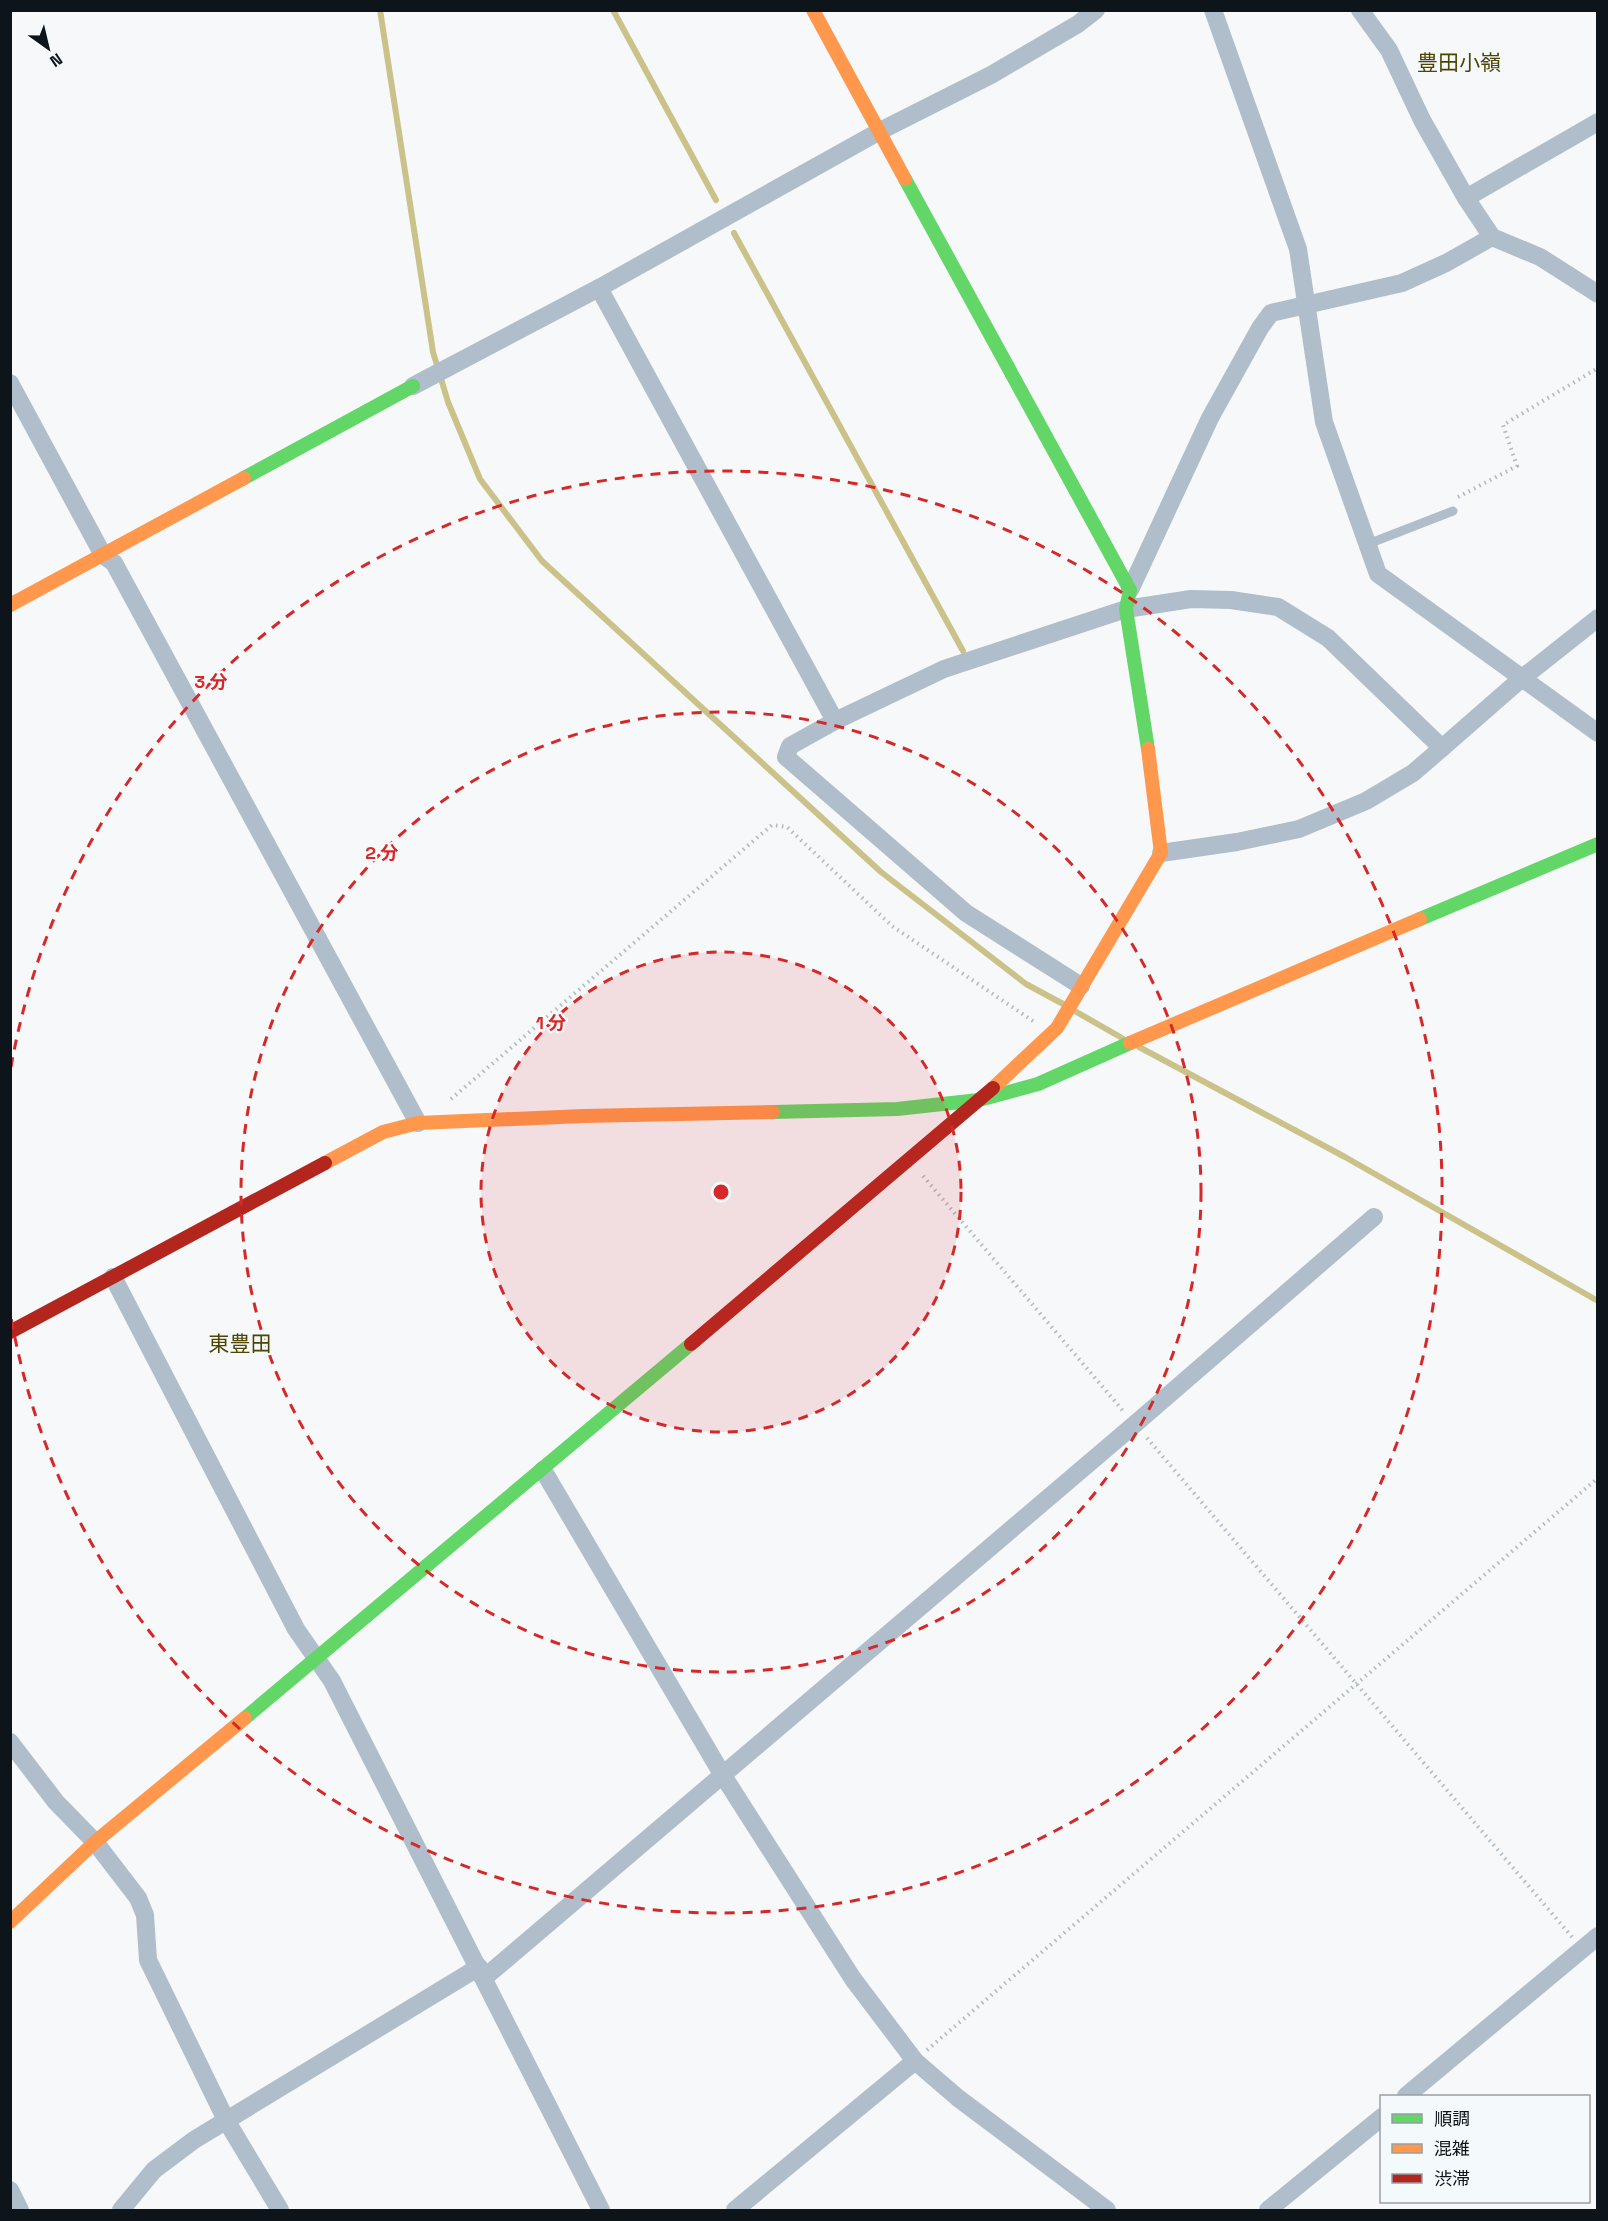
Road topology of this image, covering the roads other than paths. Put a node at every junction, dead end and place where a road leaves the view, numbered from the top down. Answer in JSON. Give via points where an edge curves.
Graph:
{"nodes":[{"id":1,"x":813,"y":10,"type":"edge"},
{"id":2,"x":1096,"y":10,"type":"edge"},
{"id":3,"x":1213,"y":10,"type":"edge"},
{"id":4,"x":1360,"y":10,"type":"edge"},
{"id":5,"x":1598,"y":122,"type":"edge"},
{"id":6,"x":880,"y":131,"type":"junction"},
{"id":7,"x":1466,"y":198,"type":"junction"},
{"id":8,"x":1492,"y":237,"type":"junction"},
{"id":9,"x":599,"y":288,"type":"junction"},
{"id":10,"x":1598,"y":294,"type":"edge"},
{"id":11,"x":1308,"y":304,"type":"junction"},
{"id":12,"x":10,"y":383,"type":"edge"},
{"id":13,"x":412,"y":386,"type":"joint"},
{"id":14,"x":1453,"y":511,"type":"road end"},
{"id":15,"x":1368,"y":544,"type":"junction"},
{"id":16,"x":103,"y":555,"type":"junction"},
{"id":17,"x":1130,"y":590,"type":"junction"},
{"id":18,"x":10,"y":605,"type":"edge"},
{"id":19,"x":1126,"y":609,"type":"junction"},
{"id":20,"x":1598,"y":618,"type":"edge"},
{"id":21,"x":1521,"y":679,"type":"junction"},
{"id":22,"x":835,"y":721,"type":"junction"},
{"id":23,"x":1598,"y":733,"type":"edge"},
{"id":24,"x":1442,"y":748,"type":"junction"},
{"id":25,"x":1598,"y":844,"type":"edge"},
{"id":26,"x":1161,"y":853,"type":"junction"},
{"id":27,"x":1081,"y":986,"type":"junction"},
{"id":28,"x":979,"y":1100,"type":"junction"},
{"id":29,"x":418,"y":1123,"type":"junction"},
{"id":30,"x":1374,"y":1217,"type":"dead end"},
{"id":31,"x":113,"y":1277,"type":"junction"},
{"id":32,"x":10,"y":1332,"type":"edge"},
{"id":33,"x":543,"y":1470,"type":"junction"},
{"id":34,"x":316,"y":1658,"type":"junction"},
{"id":35,"x":10,"y":1742,"type":"edge"},
{"id":36,"x":722,"y":1774,"type":"junction"},
{"id":37,"x":95,"y":1842,"type":"junction"},
{"id":38,"x":10,"y":1922,"type":"edge"},
{"id":39,"x":1598,"y":1936,"type":"edge"},
{"id":40,"x":481,"y":1973,"type":"junction"},
{"id":41,"x":915,"y":2061,"type":"junction"},
{"id":42,"x":1408,"y":2095,"type":"edge"},
{"id":43,"x":1380,"y":2119,"type":"edge"},
{"id":44,"x":226,"y":2120,"type":"junction"},
{"id":45,"x":10,"y":2190,"type":"edge"},
{"id":46,"x":20,"y":2211,"type":"edge"},
{"id":47,"x":121,"y":2211,"type":"edge"},
{"id":48,"x":280,"y":2211,"type":"edge"},
{"id":49,"x":601,"y":2211,"type":"edge"},
{"id":50,"x":735,"y":2211,"type":"edge"},
{"id":51,"x":1107,"y":2211,"type":"edge"},
{"id":52,"x":1269,"y":2211,"type":"edge"}],
"edges":[{"from":1,"to":6,"type":"street"},
{"from":2,"to":6,"type":"street","via":[[991,75]]},
{"from":3,"to":11,"type":"street","via":[[1298,249]]},
{"from":4,"to":7,"type":"street","via":[[1389,50],[1422,120]]},
{"from":5,"to":7,"type":"street"},
{"from":6,"to":9,"type":"street"},
{"from":6,"to":17,"type":"street"},
{"from":7,"to":8,"type":"street"},
{"from":8,"to":10,"type":"street","via":[[1540,257]]},
{"from":8,"to":11,"type":"street","via":[[1402,283]]},
{"from":9,"to":13,"type":"street"},
{"from":9,"to":22,"type":"street"},
{"from":11,"to":15,"type":"street","via":[[1324,422]]},
{"from":11,"to":17,"type":"street","via":[[1271,313],[1260,327],[1210,418]]},
{"from":12,"to":16,"type":"street"},
{"from":13,"to":16,"type":"street"},
{"from":14,"to":15,"type":"lane"},
{"from":15,"to":21,"type":"street","via":[[1378,574]]},
{"from":16,"to":18,"type":"street"},
{"from":16,"to":29,"type":"street","via":[[114,563]]},
{"from":17,"to":19,"type":"street"},
{"from":19,"to":22,"type":"street","via":[[944,669]]},
{"from":19,"to":24,"type":"street","via":[[1191,599],[1278,607],[1328,638]]},
{"from":19,"to":26,"type":"street"},
{"from":20,"to":21,"type":"street"},
{"from":21,"to":23,"type":"street"},
{"from":21,"to":24,"type":"street"},
{"from":22,"to":27,"type":"street","via":[[790,746],[786,757],[966,913]]},
{"from":24,"to":26,"type":"street","via":[[1413,773],[1366,801],[1299,828]]},
{"from":25,"to":28,"type":"street","via":[[1038,1084]]},
{"from":26,"to":27,"type":"street"},
{"from":27,"to":28,"type":"street","via":[[1055,1031]]},
{"from":28,"to":29,"type":"street","via":[[897,1109]]},
{"from":28,"to":33,"type":"street"},
{"from":29,"to":31,"type":"street","via":[[383,1132]]},
{"from":30,"to":36,"type":"street"},
{"from":31,"to":32,"type":"street"},
{"from":31,"to":34,"type":"street","via":[[296,1629]]},
{"from":33,"to":34,"type":"street"},
{"from":33,"to":36,"type":"street"},
{"from":34,"to":37,"type":"street"},
{"from":34,"to":40,"type":"street","via":[[332,1682]]},
{"from":35,"to":37,"type":"street","via":[[56,1802]]},
{"from":36,"to":40,"type":"street"},
{"from":36,"to":41,"type":"street","via":[[853,1979]]},
{"from":37,"to":38,"type":"street"},
{"from":37,"to":44,"type":"street","via":[[138,1898],[145,1915],[148,1960]]},
{"from":39,"to":42,"type":"street"},
{"from":40,"to":44,"type":"street"},
{"from":40,"to":49,"type":"street"},
{"from":41,"to":50,"type":"street"},
{"from":41,"to":51,"type":"street"},
{"from":43,"to":52,"type":"street"},
{"from":44,"to":47,"type":"street","via":[[154,2170]]},
{"from":44,"to":48,"type":"street"},
{"from":45,"to":46,"type":"street"}]}
